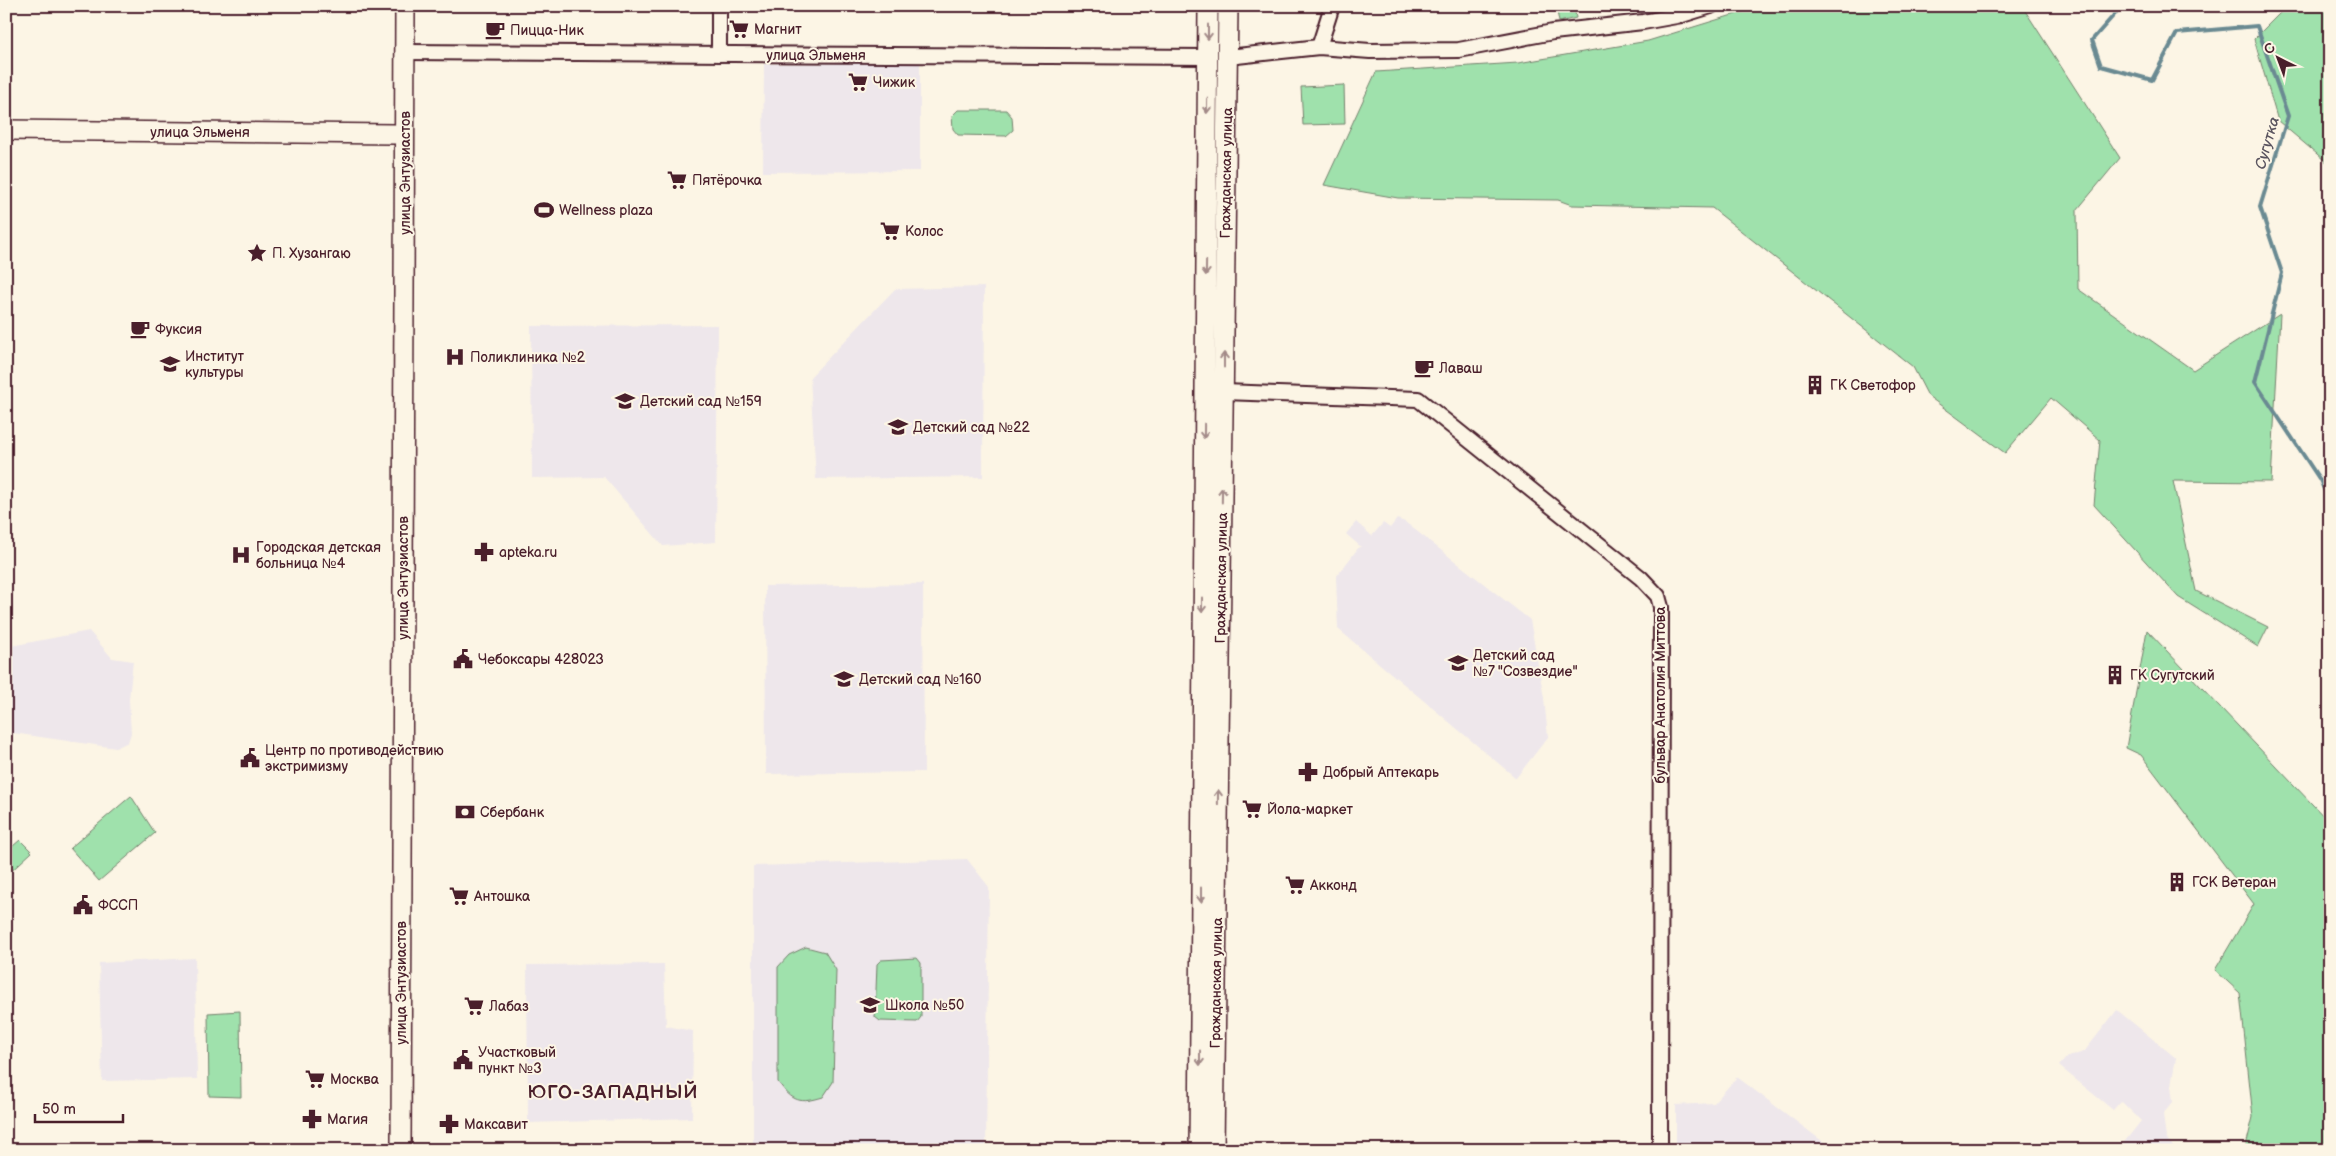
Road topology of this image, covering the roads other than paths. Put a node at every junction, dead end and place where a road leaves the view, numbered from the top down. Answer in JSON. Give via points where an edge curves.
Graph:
{"nodes":[{"id":1,"x":394,"y":6,"type":"edge"},
{"id":2,"x":405,"y":6,"type":"edge"},
{"id":3,"x":719,"y":6,"type":"edge"},
{"id":4,"x":1208,"y":6,"type":"edge"},
{"id":5,"x":1228,"y":6,"type":"edge"},
{"id":6,"x":1332,"y":6,"type":"edge"},
{"id":7,"x":1711,"y":6,"type":"edge"},
{"id":8,"x":1319,"y":47,"type":"junction"},
{"id":9,"x":405,"y":52,"type":"junction"},
{"id":10,"x":719,"y":54,"type":"junction"},
{"id":11,"x":1208,"y":57,"type":"junction"},
{"id":12,"x":1228,"y":57,"type":"junction"},
{"id":13,"x":6,"y":130,"type":"edge"},
{"id":14,"x":394,"y":134,"type":"junction"},
{"id":15,"x":399,"y":289,"type":"junction"},
{"id":16,"x":1224,"y":392,"type":"junction"},
{"id":17,"x":1210,"y":846,"type":"junction"},
{"id":18,"x":396,"y":939,"type":"junction"},
{"id":19,"x":390,"y":1150,"type":"edge"},
{"id":20,"x":401,"y":1150,"type":"edge"},
{"id":21,"x":1199,"y":1150,"type":"edge"},
{"id":22,"x":1214,"y":1150,"type":"edge"},
{"id":23,"x":1660,"y":1150,"type":"edge"}],
"edges":[{"from":1,"to":14,"type":"main road","name":"улица Энтузиастов"},
{"from":2,"to":9,"type":"main road","name":"улица Энтузиастов"},
{"from":3,"to":10,"type":"street"},
{"from":4,"to":11,"type":"main road","name":"Гражданская улица","one_way":true},
{"from":5,"to":12,"type":"main road","name":"Гражданская улица"},
{"from":6,"to":8,"type":"street"},
{"from":7,"to":8,"type":"street","via":[[1643,22],[1554,32],[1459,50]]},
{"from":8,"to":12,"type":"street"},
{"from":9,"to":10,"type":"street","name":"улица Эльменя"},
{"from":9,"to":15,"type":"main road","name":"улица Энтузиастов"},
{"from":10,"to":11,"type":"street","name":"улица Эльменя"},
{"from":11,"to":12,"type":"main road","name":"улица Эльменя"},
{"from":11,"to":17,"type":"main road","name":"Гражданская улица","one_way":true,"via":[[1202,556]]},
{"from":16,"to":12,"type":"main road","name":"Гражданская улица","one_way":true},
{"from":13,"to":14,"type":"main road","name":"улица Эльменя"},
{"from":14,"to":15,"type":"main road","name":"улица Энтузиастов"},
{"from":15,"to":18,"type":"main road","name":"улица Энтузиастов"},
{"from":17,"to":16,"type":"main road","name":"Гражданская улица","one_way":true},
{"from":16,"to":23,"type":"street","name":"бульвар Анатолия Миттова","via":[[1418,399],[1633,572],[1658,596],[1661,606]]},
{"from":17,"to":21,"type":"main road","name":"Гражданская улица","one_way":true},
{"from":17,"to":22,"type":"main road","name":"Гражданская улица"},
{"from":18,"to":19,"type":"main road","name":"улица Энтузиастов"},
{"from":18,"to":20,"type":"main road","name":"улица Энтузиастов"}]}
